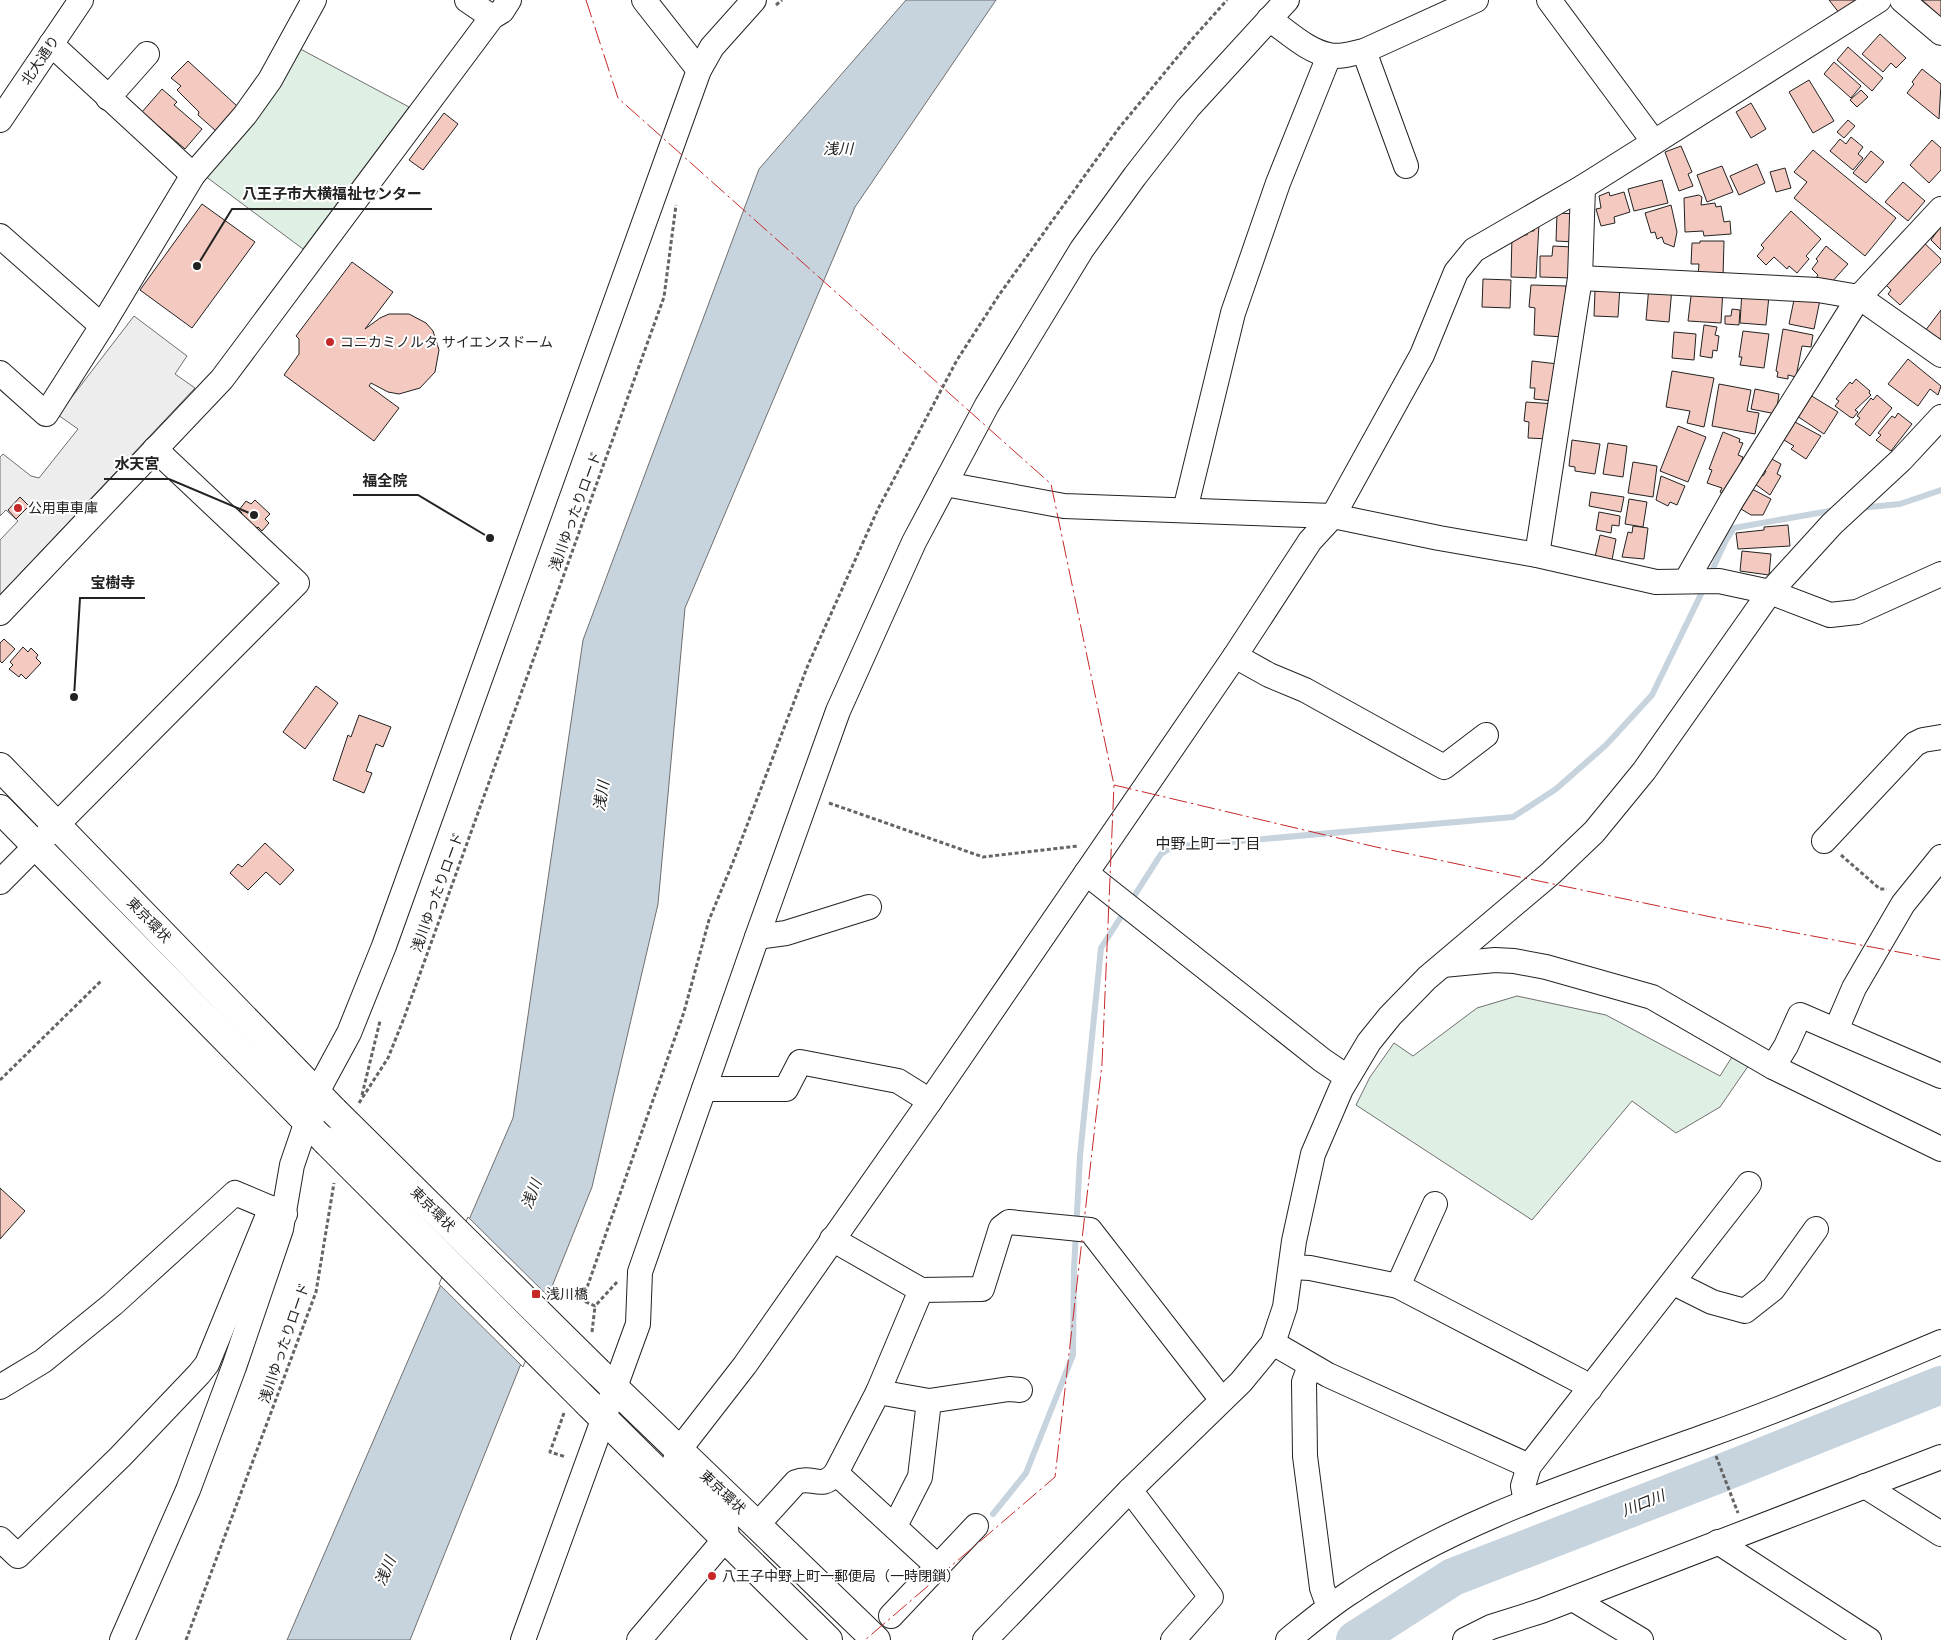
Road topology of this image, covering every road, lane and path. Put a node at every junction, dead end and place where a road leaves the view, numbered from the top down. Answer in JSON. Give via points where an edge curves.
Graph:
{"nodes":[{"id":1,"x":81,"y":0,"type":"edge"},
{"id":2,"x":467,"y":0,"type":"edge"},
{"id":3,"x":509,"y":0,"type":"edge"},
{"id":4,"x":644,"y":0,"type":"edge"},
{"id":5,"x":1287,"y":0,"type":"edge"},
{"id":6,"x":1476,"y":0,"type":"edge"},
{"id":7,"x":1549,"y":0,"type":"edge"},
{"id":8,"x":1879,"y":0,"type":"edge"},
{"id":9,"x":1902,"y":0,"type":"edge"},
{"id":10,"x":311,"y":1,"type":"edge"},
{"id":11,"x":743,"y":4,"type":"edge"},
{"id":12,"x":492,"y":17,"type":"junction"},
{"id":13,"x":1269,"y":19,"type":"junction"},
{"id":14,"x":1941,"y":33,"type":"edge"},
{"id":15,"x":51,"y":44,"type":"junction"},
{"id":16,"x":1364,"y":50,"type":"junction"},
{"id":17,"x":147,"y":54,"type":"dead end"},
{"id":18,"x":1329,"y":56,"type":"junction"},
{"id":19,"x":699,"y":70,"type":"junction"},
{"id":20,"x":108,"y":98,"type":"junction"},
{"id":21,"x":0,"y":120,"type":"edge"},
{"id":22,"x":1654,"y":142,"type":"junction"},
{"id":23,"x":1406,"y":166,"type":"dead end"},
{"id":24,"x":193,"y":175,"type":"junction"},
{"id":25,"x":1583,"y":187,"type":"junction"},
{"id":26,"x":676,"y":201,"type":"dead end"},
{"id":27,"x":1941,"y":209,"type":"edge"},
{"id":28,"x":0,"y":236,"type":"edge"},
{"id":29,"x":1580,"y":278,"type":"junction"},
{"id":30,"x":1859,"y":297,"type":"junction"},
{"id":31,"x":102,"y":326,"type":"junction"},
{"id":32,"x":1941,"y":356,"type":"edge"},
{"id":33,"x":0,"y":373,"type":"edge"},
{"id":34,"x":1941,"y":417,"type":"edge"},
{"id":35,"x":155,"y":449,"type":"junction"},
{"id":36,"x":945,"y":484,"type":"junction"},
{"id":37,"x":1185,"y":510,"type":"junction"},
{"id":38,"x":1333,"y":516,"type":"junction"},
{"id":39,"x":1537,"y":555,"type":"junction"},
{"id":40,"x":1941,"y":574,"type":"edge"},
{"id":41,"x":1689,"y":581,"type":"junction"},
{"id":42,"x":1770,"y":592,"type":"junction"},
{"id":43,"x":0,"y":613,"type":"edge"},
{"id":44,"x":1235,"y":656,"type":"junction"},
{"id":45,"x":1486,"y":735,"type":"dead end"},
{"id":46,"x":1941,"y":737,"type":"edge"},
{"id":47,"x":0,"y":767,"type":"edge"},
{"id":48,"x":807,"y":796,"type":"junction"},
{"id":49,"x":0,"y":810,"type":"edge"},
{"id":50,"x":56,"y":825,"type":"junction"},
{"id":51,"x":1824,"y":841,"type":"joint"},
{"id":52,"x":1106,"y":843,"type":"junction"},
{"id":53,"x":36,"y":846,"type":"junction"},
{"id":54,"x":1086,"y":873,"type":"junction"},
{"id":55,"x":1932,"y":873,"type":"edge"},
{"id":56,"x":0,"y":882,"type":"edge"},
{"id":57,"x":869,"y":907,"type":"dead end"},
{"id":58,"x":757,"y":937,"type":"junction"},
{"id":59,"x":1443,"y":965,"type":"junction"},
{"id":60,"x":101,"y":981,"type":"dead end"},
{"id":61,"x":1836,"y":1030,"type":"junction"},
{"id":62,"x":1773,"y":1067,"type":"junction"},
{"id":63,"x":1941,"y":1076,"type":"edge"},
{"id":64,"x":1347,"y":1077,"type":"junction"},
{"id":65,"x":0,"y":1080,"type":"edge"},
{"id":66,"x":704,"y":1089,"type":"junction"},
{"id":67,"x":930,"y":1101,"type":"junction"},
{"id":68,"x":337,"y":1103,"type":"junction"},
{"id":69,"x":306,"y":1122,"type":"junction"},
{"id":70,"x":1941,"y":1149,"type":"edge"},
{"id":71,"x":336,"y":1176,"type":"dead end"},
{"id":72,"x":1749,"y":1184,"type":"dead end"},
{"id":73,"x":1435,"y":1204,"type":"dead end"},
{"id":74,"x":278,"y":1211,"type":"junction"},
{"id":75,"x":1816,"y":1229,"type":"dead end"},
{"id":76,"x":832,"y":1239,"type":"junction"},
{"id":77,"x":1291,"y":1267,"type":"junction"},
{"id":78,"x":619,"y":1281,"type":"dead end"},
{"id":79,"x":1674,"y":1283,"type":"junction"},
{"id":80,"x":1398,"y":1286,"type":"junction"},
{"id":81,"x":921,"y":1290,"type":"junction"},
{"id":82,"x":584,"y":1296,"type":"dead end"},
{"id":83,"x":1941,"y":1342,"type":"edge"},
{"id":84,"x":1273,"y":1343,"type":"junction"},
{"id":85,"x":1310,"y":1366,"type":"junction"},
{"id":86,"x":606,"y":1381,"type":"junction"},
{"id":87,"x":0,"y":1386,"type":"edge"},
{"id":88,"x":1590,"y":1389,"type":"junction"},
{"id":89,"x":1020,"y":1390,"type":"dead end"},
{"id":90,"x":878,"y":1392,"type":"junction"},
{"id":91,"x":1222,"y":1400,"type":"junction"},
{"id":92,"x":929,"y":1401,"type":"junction"},
{"id":93,"x":596,"y":1411,"type":"junction"},
{"id":94,"x":1708,"y":1435,"type":"junction"},
{"id":95,"x":679,"y":1450,"type":"junction"},
{"id":96,"x":550,"y":1452,"type":"dead end"},
{"id":97,"x":1941,"y":1457,"type":"edge"},
{"id":98,"x":575,"y":1460,"type":"dead end"},
{"id":99,"x":1529,"y":1466,"type":"junction"},
{"id":100,"x":836,"y":1473,"type":"junction"},
{"id":101,"x":1865,"y":1486,"type":"junction"},
{"id":102,"x":1130,"y":1490,"type":"junction"},
{"id":103,"x":1526,"y":1502,"type":"junction"},
{"id":104,"x":1741,"y":1521,"type":"dead end"},
{"id":105,"x":758,"y":1525,"type":"junction"},
{"id":106,"x":895,"y":1526,"type":"junction"},
{"id":107,"x":976,"y":1526,"type":"dead end"},
{"id":108,"x":1941,"y":1534,"type":"edge"},
{"id":109,"x":726,"y":1538,"type":"junction"},
{"id":110,"x":0,"y":1539,"type":"edge"},
{"id":111,"x":1718,"y":1542,"type":"junction"},
{"id":112,"x":937,"y":1566,"type":"junction"},
{"id":113,"x":1573,"y":1599,"type":"junction"},
{"id":114,"x":1329,"y":1607,"type":"junction"},
{"id":115,"x":891,"y":1616,"type":"dead end"},
{"id":116,"x":999,"y":1636,"type":"edge"},
{"id":117,"x":122,"y":1640,"type":"edge"},
{"id":118,"x":186,"y":1640,"type":"edge"},
{"id":119,"x":523,"y":1640,"type":"edge"},
{"id":120,"x":638,"y":1640,"type":"edge"},
{"id":121,"x":828,"y":1640,"type":"edge"},
{"id":122,"x":876,"y":1640,"type":"edge"},
{"id":123,"x":1173,"y":1640,"type":"edge"},
{"id":124,"x":1288,"y":1640,"type":"edge"},
{"id":125,"x":1465,"y":1640,"type":"edge"},
{"id":126,"x":1641,"y":1640,"type":"edge"},
{"id":127,"x":1869,"y":1640,"type":"edge"}],
"edges":[{"from":1,"to":15,"type":"street","name":"北大通り"},
{"from":2,"to":12,"type":"street"},
{"from":3,"to":12,"type":"street","via":[[502,11]]},
{"from":4,"to":19,"type":"street"},
{"from":5,"to":13,"type":"street"},
{"from":6,"to":16,"type":"street"},
{"from":7,"to":22,"type":"street"},
{"from":8,"to":22,"type":"street"},
{"from":9,"to":14,"type":"street"},
{"from":10,"to":24,"type":"street","via":[[270,80],[245,115]]},
{"from":11,"to":19,"type":"street"},
{"from":12,"to":35,"type":"street","via":[[222,379]]},
{"from":13,"to":18,"type":"street"},
{"from":13,"to":36,"type":"street","via":[[1188,108],[1091,236],[1022,345]]},
{"from":15,"to":20,"type":"street"},
{"from":15,"to":21,"type":"street","name":"北大通り"},
{"from":16,"to":18,"type":"street"},
{"from":16,"to":23,"type":"street"},
{"from":17,"to":20,"type":"street"},
{"from":18,"to":37,"type":"street","via":[[1278,183],[1233,313]]},
{"from":19,"to":68,"type":"street","via":[[350,1033]]},
{"from":20,"to":24,"type":"street"},
{"from":22,"to":25,"type":"street"},
{"from":24,"to":31,"type":"street"},
{"from":25,"to":29,"type":"street"},
{"from":25,"to":38,"type":"street","via":[[1474,250],[1456,272],[1422,355]]},
{"from":26,"to":68,"type":"path","name":"浅川ゆったりロード","via":[[664,297],[404,1018],[388,1058],[361,1098]]},
{"from":27,"to":30,"type":"street"},
{"from":28,"to":31,"type":"street"},
{"from":29,"to":30,"type":"street","via":[[1818,290]]},
{"from":29,"to":39,"type":"street"},
{"from":30,"to":32,"type":"street"},
{"from":30,"to":41,"type":"street","via":[[1732,500]]},
{"from":31,"to":33,"type":"street","via":[[46,414]]},
{"from":34,"to":42,"type":"street"},
{"from":35,"to":43,"type":"street"},
{"from":35,"to":50,"type":"street","via":[[297,583]]},
{"from":36,"to":37,"type":"street","via":[[1064,506]]},
{"from":36,"to":48,"type":"street","via":[[914,542],[854,673]]},
{"from":37,"to":38,"type":"street"},
{"from":38,"to":39,"type":"street"},
{"from":38,"to":44,"type":"street","via":[[1310,541]]},
{"from":39,"to":41,"type":"street","via":[[1656,582]]},
{"from":40,"to":42,"type":"street","via":[[1857,612],[1830,615]]},
{"from":41,"to":42,"type":"street","via":[[1719,581]]},
{"from":42,"to":59,"type":"street","via":[[1616,806],[1550,874]]},
{"from":44,"to":45,"type":"street","via":[[1305,690],[1444,767]]},
{"from":44,"to":52,"type":"street"},
{"from":46,"to":51,"type":"street","via":[[1915,744]]},
{"from":47,"to":50,"type":"highway","name":"東京環状"},
{"from":48,"to":52,"type":"path","via":[[983,857]]},
{"from":48,"to":58,"type":"street"},
{"from":49,"to":53,"type":"highway","name":"東京環状"},
{"from":50,"to":53,"type":"street"},
{"from":50,"to":68,"type":"highway","name":"東京環状"},
{"from":51,"to":55,"type":"path","via":[[1880,889]]},
{"from":52,"to":54,"type":"street"},
{"from":53,"to":56,"type":"street"},
{"from":53,"to":69,"type":"highway","name":"東京環状"},
{"from":54,"to":64,"type":"street"},
{"from":54,"to":67,"type":"street"},
{"from":55,"to":61,"type":"street","via":[[1903,904],[1854,988]]},
{"from":57,"to":58,"type":"street","via":[[786,933]]},
{"from":58,"to":66,"type":"street"},
{"from":59,"to":62,"type":"street","via":[[1514,961],[1607,983],[1652,997]]},
{"from":59,"to":64,"type":"street","via":[[1390,1016]]},
{"from":60,"to":65,"type":"path"},
{"from":61,"to":62,"type":"street","via":[[1800,1016]]},
{"from":61,"to":63,"type":"street"},
{"from":62,"to":70,"type":"street"},
{"from":64,"to":77,"type":"street","via":[[1313,1154]]},
{"from":66,"to":67,"type":"street","via":[[786,1089],[800,1062],[898,1081]]},
{"from":66,"to":86,"type":"street","via":[[640,1272],[638,1324]]},
{"from":67,"to":76,"type":"street"},
{"from":68,"to":69,"type":"street"},
{"from":68,"to":86,"type":"highway","name":"東京環状","bridge":true},
{"from":69,"to":74,"type":"street"},
{"from":69,"to":93,"type":"highway","name":"東京環状","bridge":true},
{"from":71,"to":118,"type":"path","name":"浅川ゆったりロード","via":[[316,1292]]},
{"from":72,"to":79,"type":"street"},
{"from":73,"to":80,"type":"street"},
{"from":74,"to":87,"type":"street","via":[[235,1192],[113,1304],[43,1361]]},
{"from":74,"to":110,"type":"street","via":[[207,1364],[199,1374],[120,1457],[18,1556]]},
{"from":74,"to":117,"type":"street","via":[[265,1279],[210,1434]]},
{"from":75,"to":79,"type":"street","via":[[1773,1289],[1745,1311],[1712,1302]]},
{"from":76,"to":81,"type":"street"},
{"from":76,"to":95,"type":"street","via":[[745,1366]]},
{"from":77,"to":80,"type":"street"},
{"from":77,"to":84,"type":"street","via":[[1285,1307]]},
{"from":78,"to":82,"type":"path","via":[[595,1306],[586,1302]]},
{"from":79,"to":88,"type":"street"},
{"from":80,"to":88,"type":"street"},
{"from":81,"to":90,"type":"street"},
{"from":81,"to":91,"type":"street","via":[[982,1289],[1001,1228],[1009,1222],[1090,1230]]},
{"from":83,"to":94,"type":"street"},
{"from":84,"to":85,"type":"street"},
{"from":84,"to":91,"type":"street","via":[[1251,1372]]},
{"from":85,"to":99,"type":"street"},
{"from":85,"to":114,"type":"street","via":[[1304,1382],[1305,1456],[1322,1588]]},
{"from":86,"to":93,"type":"street"},
{"from":86,"to":95,"type":"highway","name":"東京環状"},
{"from":88,"to":99,"type":"street"},
{"from":89,"to":92,"type":"street"},
{"from":90,"to":92,"type":"street"},
{"from":90,"to":100,"type":"street"},
{"from":91,"to":102,"type":"street"},
{"from":92,"to":106,"type":"street","via":[[920,1477]]},
{"from":93,"to":109,"type":"highway","name":"東京環状"},
{"from":93,"to":119,"type":"street"},
{"from":94,"to":103,"type":"street"},
{"from":94,"to":104,"type":"path"},
{"from":95,"to":105,"type":"highway","name":"東京環状"},
{"from":95,"to":109,"type":"street","via":[[674,1463],[677,1469],[718,1511],[728,1528]]},
{"from":96,"to":98,"type":"path"},
{"from":97,"to":101,"type":"street"},
{"from":99,"to":103,"type":"street","via":[[1523,1486]]},
{"from":100,"to":105,"type":"street","via":[[824,1483],[796,1482]]},
{"from":100,"to":106,"type":"street"},
{"from":101,"to":108,"type":"street"},
{"from":101,"to":111,"type":"street"},
{"from":102,"to":116,"type":"street"},
{"from":102,"to":123,"type":"street","via":[[1211,1597]]},
{"from":103,"to":114,"type":"street","via":[[1404,1560]]},
{"from":105,"to":122,"type":"highway","name":"東京環状"},
{"from":106,"to":112,"type":"street"},
{"from":107,"to":112,"type":"street"},
{"from":109,"to":120,"type":"street"},
{"from":109,"to":121,"type":"highway","name":"東京環状"},
{"from":111,"to":113,"type":"street"},
{"from":111,"to":127,"type":"street"},
{"from":112,"to":115,"type":"street"},
{"from":113,"to":125,"type":"street","via":[[1491,1627]]},
{"from":113,"to":126,"type":"street"},
{"from":114,"to":124,"type":"street"}]}
